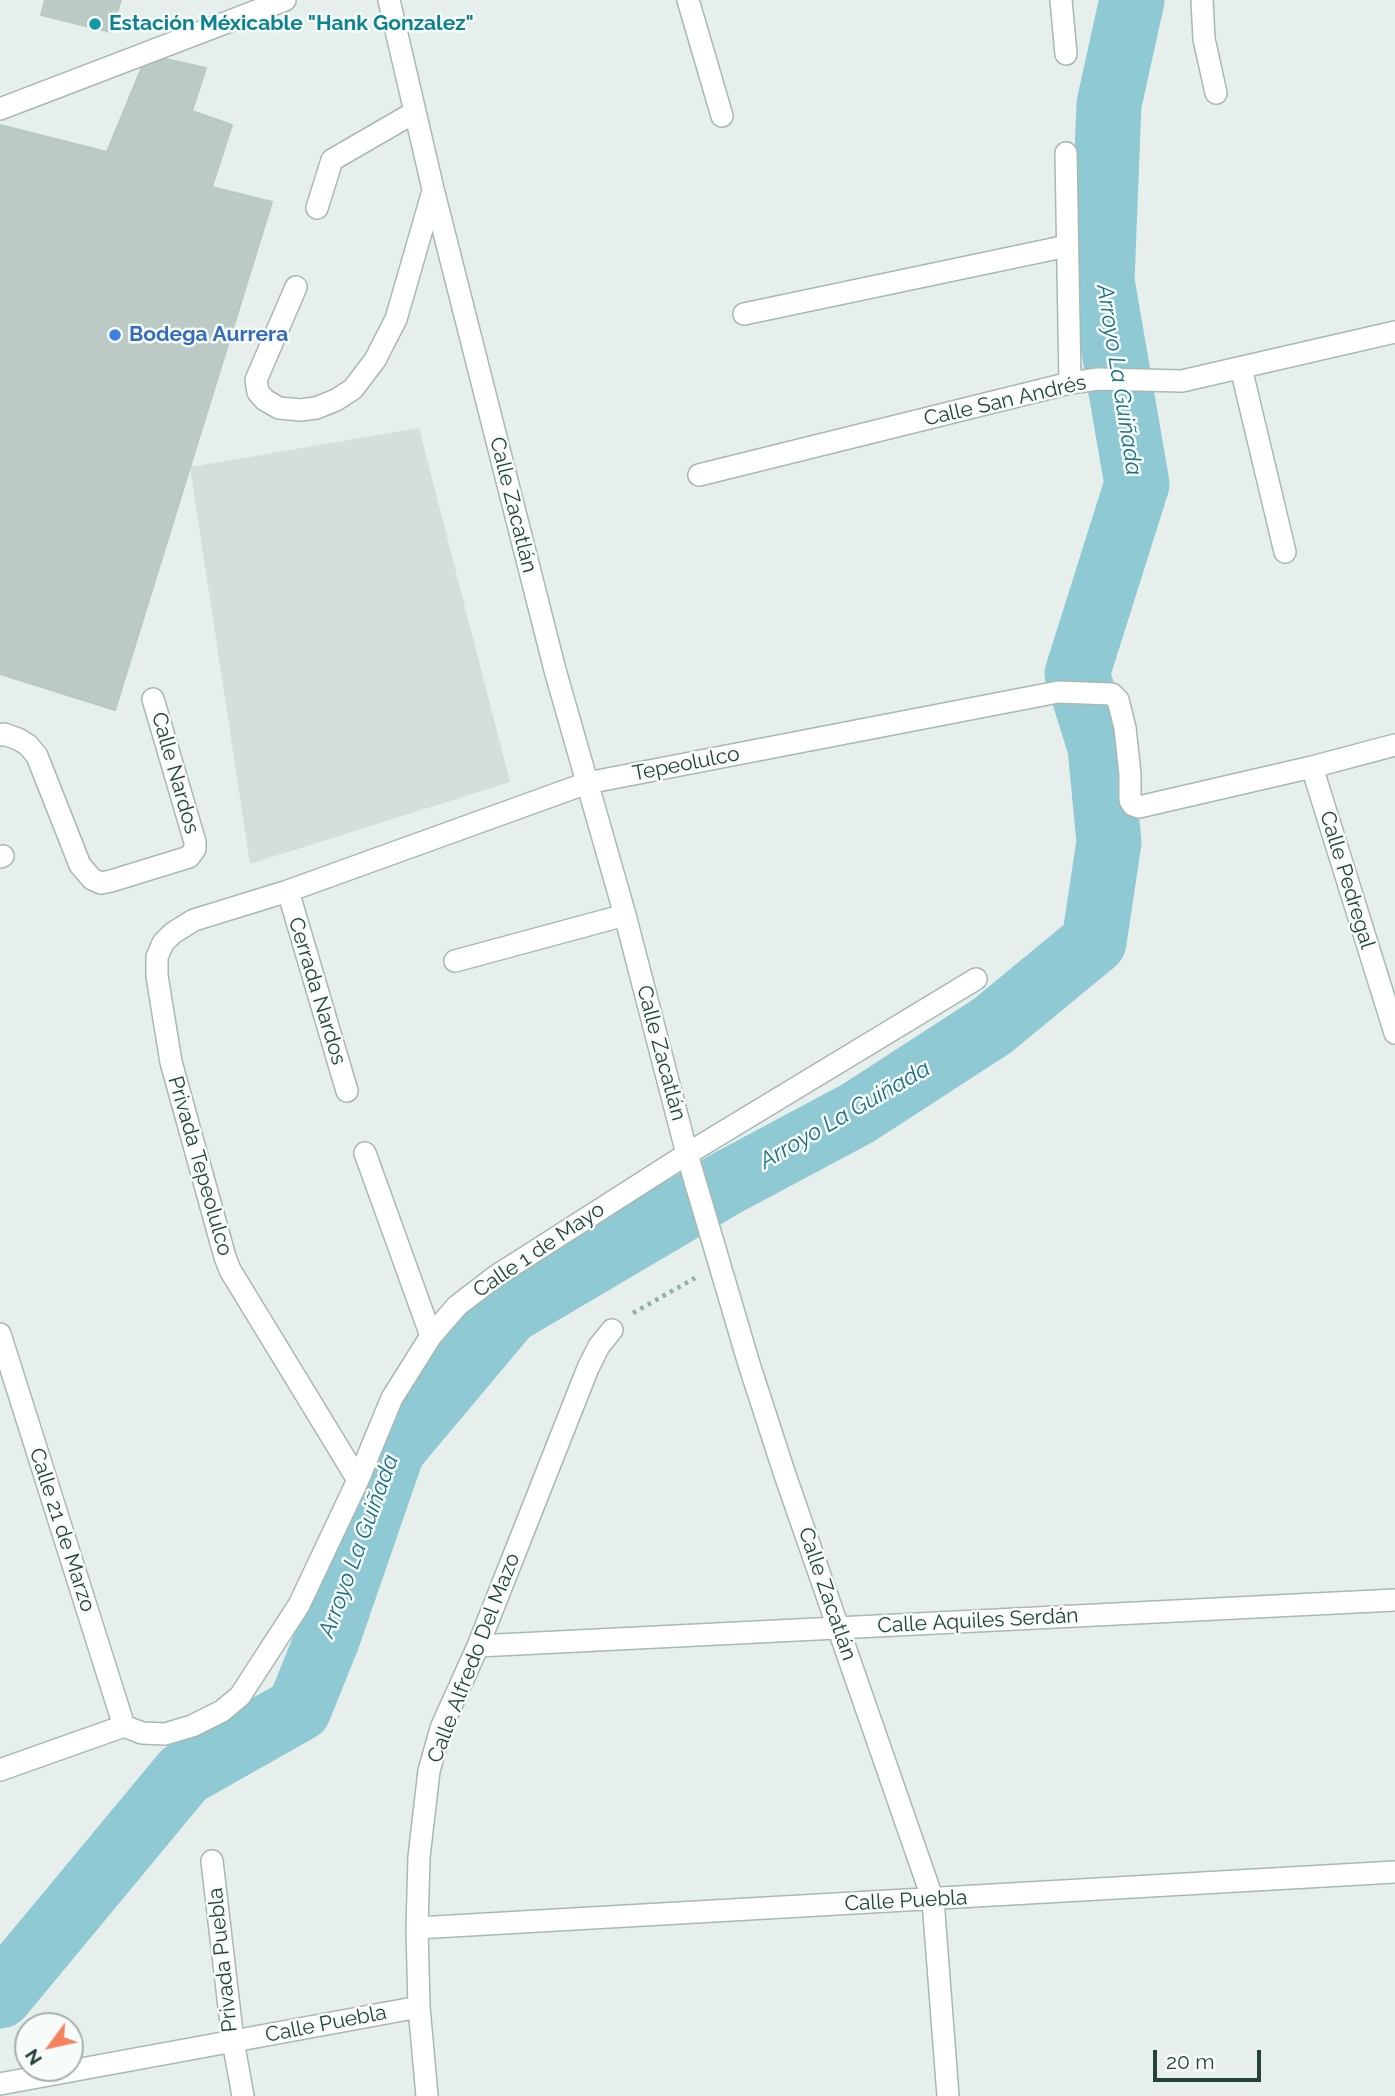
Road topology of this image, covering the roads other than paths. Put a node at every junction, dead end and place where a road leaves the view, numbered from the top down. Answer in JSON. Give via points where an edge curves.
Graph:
{"nodes":[{"id":1,"x":285,"y":0,"type":"edge"},
{"id":2,"x":389,"y":0,"type":"edge"},
{"id":3,"x":688,"y":0,"type":"edge"},
{"id":4,"x":1061,"y":0,"type":"edge"},
{"id":5,"x":1202,"y":0,"type":"edge"},
{"id":6,"x":1066,"y":54,"type":"dead end"},
{"id":7,"x":1216,"y":93,"type":"dead end"},
{"id":8,"x":0,"y":109,"type":"edge"},
{"id":9,"x":415,"y":112,"type":"junction"},
{"id":10,"x":722,"y":116,"type":"dead end"},
{"id":11,"x":1066,"y":153,"type":"dead end"},
{"id":12,"x":433,"y":189,"type":"junction"},
{"id":13,"x":317,"y":208,"type":"dead end"},
{"id":14,"x":1067,"y":246,"type":"junction"},
{"id":15,"x":296,"y":287,"type":"dead end"},
{"id":16,"x":744,"y":314,"type":"dead end"},
{"id":17,"x":1395,"y":332,"type":"edge"},
{"id":18,"x":1241,"y":368,"type":"junction"},
{"id":19,"x":1070,"y":383,"type":"junction"},
{"id":20,"x":699,"y":475,"type":"dead end"},
{"id":21,"x":1285,"y":552,"type":"dead end"},
{"id":22,"x":153,"y":699,"type":"dead end"},
{"id":23,"x":0,"y":735,"type":"edge"},
{"id":24,"x":1395,"y":746,"type":"edge"},
{"id":25,"x":1312,"y":767,"type":"junction"},
{"id":26,"x":587,"y":783,"type":"junction"},
{"id":27,"x":288,"y":891,"type":"junction"},
{"id":28,"x":625,"y":915,"type":"junction"},
{"id":29,"x":163,"y":943,"type":"joint"},
{"id":30,"x":455,"y":961,"type":"dead end"},
{"id":31,"x":976,"y":979,"type":"dead end"},
{"id":32,"x":1395,"y":1033,"type":"edge"},
{"id":33,"x":347,"y":1091,"type":"dead end"},
{"id":34,"x":365,"y":1153,"type":"dead end"},
{"id":35,"x":687,"y":1154,"type":"junction"},
{"id":36,"x":612,"y":1330,"type":"road end"},
{"id":37,"x":0,"y":1334,"type":"edge"},
{"id":38,"x":431,"y":1336,"type":"junction"},
{"id":39,"x":358,"y":1480,"type":"junction"},
{"id":40,"x":1395,"y":1600,"type":"edge"},
{"id":41,"x":838,"y":1628,"type":"junction"},
{"id":42,"x":478,"y":1646,"type":"junction"},
{"id":43,"x":124,"y":1726,"type":"junction"},
{"id":44,"x":0,"y":1770,"type":"edge"},
{"id":45,"x":212,"y":1861,"type":"dead end"},
{"id":46,"x":1395,"y":1872,"type":"edge"},
{"id":47,"x":933,"y":1900,"type":"junction"},
{"id":48,"x":417,"y":1928,"type":"junction"},
{"id":49,"x":419,"y":2007,"type":"junction"},
{"id":50,"x":233,"y":2041,"type":"junction"},
{"id":51,"x":4,"y":2083,"type":"edge"},
{"id":52,"x":243,"y":2096,"type":"edge"},
{"id":53,"x":427,"y":2096,"type":"edge"},
{"id":54,"x":948,"y":2096,"type":"edge"}],
"edges":[{"from":1,"to":8,"type":"street"},
{"from":2,"to":9,"type":"street","name":"Calle Zacatlán"},
{"from":3,"to":10,"type":"street"},
{"from":4,"to":6,"type":"street"},
{"from":5,"to":7,"type":"street","via":[[1204,39]]},
{"from":9,"to":12,"type":"street","name":"Calle Zacatlán"},
{"from":9,"to":13,"type":"street","via":[[331,160]]},
{"from":11,"to":14,"type":"street"},
{"from":12,"to":15,"type":"street","via":[[396,319],[375,360],[353,389],[336,400],[302,410],[279,408],[265,400],[256,380]]},
{"from":12,"to":26,"type":"street","name":"Calle Zacatlán"},
{"from":14,"to":16,"type":"street"},
{"from":14,"to":19,"type":"street"},
{"from":17,"to":18,"type":"street","name":"Calle San Andrés"},
{"from":18,"to":19,"type":"street","name":"Calle San Andrés","via":[[1182,381]]},
{"from":18,"to":21,"type":"street"},
{"from":19,"to":20,"type":"street","name":"Calle San Andrés"},
{"from":22,"to":23,"type":"street","name":"Calle Nardos","via":[[195,849],[188,857],[111,881],[92,879],[80,865],[37,756],[18,739]]},
{"from":24,"to":25,"type":"street"},
{"from":25,"to":26,"type":"street","name":"Tepeolulco","via":[[1139,807],[1130,800],[1124,718],[1118,700],[1112,694],[1058,692]]},
{"from":25,"to":32,"type":"street","name":"Calle Pedregal"},
{"from":26,"to":27,"type":"street","name":"Tepeolulco"},
{"from":26,"to":28,"type":"street","name":"Calle Zacatlán"},
{"from":27,"to":29,"type":"street","name":"Tepeolulco","via":[[194,920]]},
{"from":27,"to":33,"type":"street","name":"Cerrada Nardos"},
{"from":28,"to":30,"type":"street"},
{"from":28,"to":35,"type":"street","name":"Calle Zacatlán"},
{"from":29,"to":39,"type":"street","name":"Privada Tepeolulco","via":[[157,976],[171,1062],[225,1257]]},
{"from":31,"to":35,"type":"street","name":"Calle 1 de Mayo"},
{"from":34,"to":38,"type":"street"},
{"from":35,"to":38,"type":"street","name":"Calle 1 de Mayo","via":[[496,1276],[457,1306]]},
{"from":35,"to":41,"type":"street","name":"Calle Zacatlán","via":[[749,1364]]},
{"from":36,"to":42,"type":"street","name":"Calle Alfredo Del Mazo","via":[[588,1368]]},
{"from":37,"to":43,"type":"street","name":"Calle 21 de Marzo"},
{"from":38,"to":39,"type":"street","name":"Calle 1 de Mayo","via":[[392,1398]]},
{"from":39,"to":43,"type":"street","name":"Calle 1 de Mayo","via":[[299,1605],[240,1696],[192,1726],[165,1734]]},
{"from":40,"to":41,"type":"street","name":"Calle Aquiles Serdán"},
{"from":41,"to":42,"type":"street","name":"Calle Aquiles Serdán"},
{"from":41,"to":47,"type":"street","name":"Calle Zacatlán"},
{"from":42,"to":48,"type":"street","name":"Calle Alfredo Del Mazo","via":[[441,1728],[429,1771]]},
{"from":43,"to":44,"type":"street"},
{"from":45,"to":50,"type":"street","name":"Privada Puebla"},
{"from":46,"to":47,"type":"street","name":"Calle Puebla"},
{"from":47,"to":48,"type":"street","name":"Calle Puebla"},
{"from":47,"to":54,"type":"street","name":"Calle Zacatlán"},
{"from":48,"to":49,"type":"street","name":"Calle Alfredo Del Mazo"},
{"from":49,"to":50,"type":"street","name":"Calle Puebla"},
{"from":49,"to":53,"type":"street","name":"Calle Alfredo Del Mazo"},
{"from":50,"to":51,"type":"street","name":"Privada Puebla"},
{"from":50,"to":52,"type":"street"}]}
